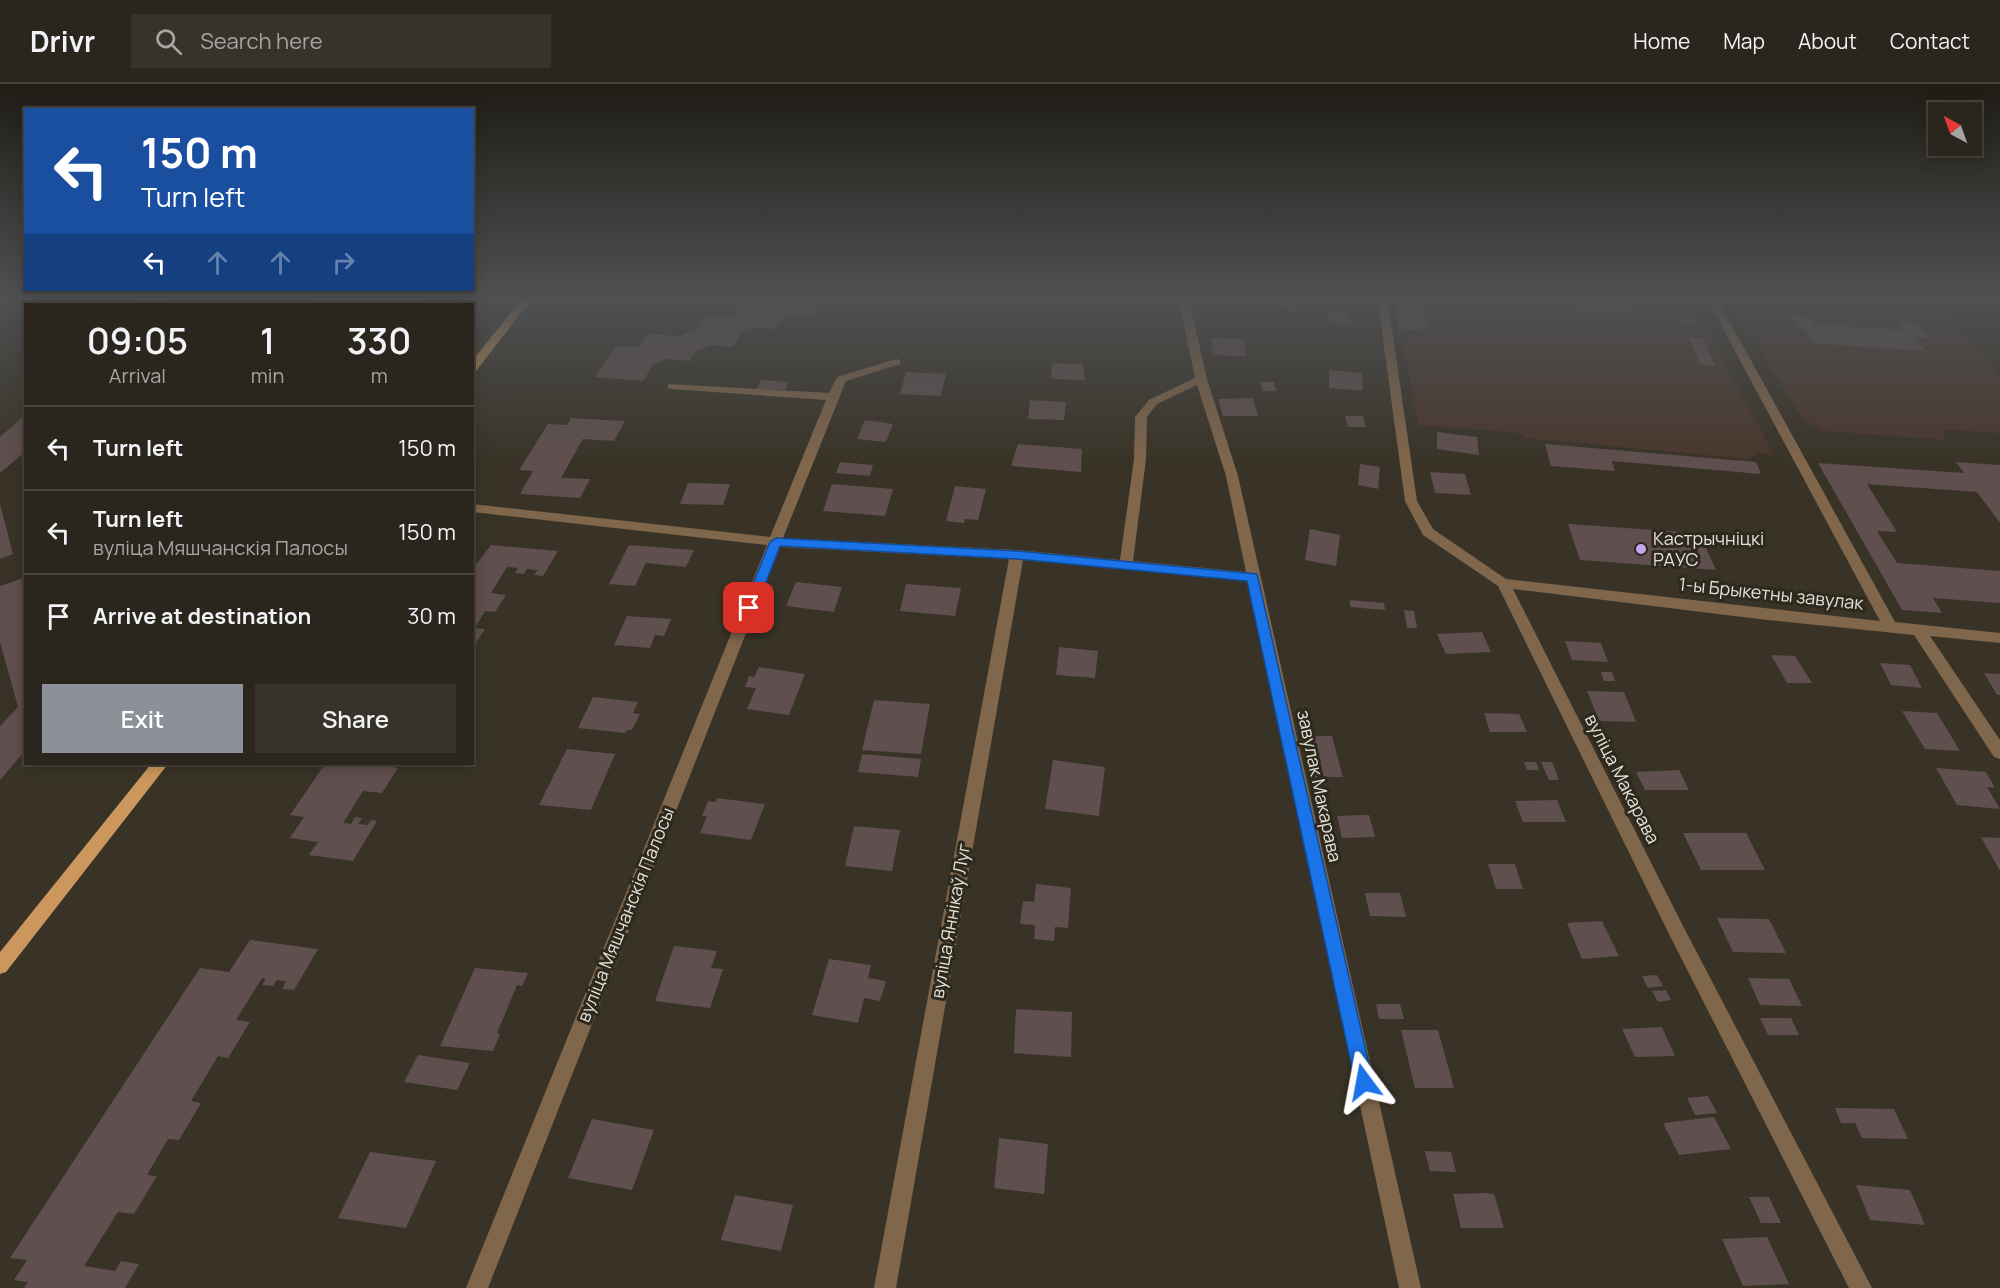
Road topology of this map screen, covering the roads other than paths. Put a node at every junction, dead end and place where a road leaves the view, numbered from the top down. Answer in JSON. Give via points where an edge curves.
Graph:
{"nodes":[{"id":1,"x":486,"y":351,"type":"edge"},
{"id":2,"x":1195,"y":351,"type":"edge"},
{"id":3,"x":1390,"y":351,"type":"edge"},
{"id":4,"x":1741,"y":351,"type":"edge"},
{"id":5,"x":896,"y":362,"type":"dead end"},
{"id":6,"x":474,"y":366,"type":"edge"},
{"id":7,"x":1201,"y":380,"type":"junction"},
{"id":8,"x":672,"y":386,"type":"dead end"},
{"id":9,"x":833,"y":397,"type":"junction"},
{"id":10,"x":474,"y":508,"type":"edge"},
{"id":11,"x":776,"y":542,"type":"junction"},
{"id":12,"x":1017,"y":555,"type":"junction"},
{"id":13,"x":1126,"y":563,"type":"junction"},
{"id":14,"x":1252,"y":577,"type":"junction"},
{"id":15,"x":1503,"y":583,"type":"junction"},
{"id":16,"x":1890,"y":626,"type":"junction"},
{"id":17,"x":1918,"y":629,"type":"junction"},
{"id":18,"x":2000,"y":638,"type":"edge"},
{"id":19,"x":2000,"y":753,"type":"edge"},
{"id":20,"x":159,"y":765,"type":"edge"},
{"id":21,"x":0,"y":966,"type":"edge"},
{"id":22,"x":477,"y":1288,"type":"edge"},
{"id":23,"x":885,"y":1288,"type":"edge"},
{"id":24,"x":1410,"y":1288,"type":"edge"},
{"id":25,"x":1861,"y":1288,"type":"edge"}],
"edges":[{"from":1,"to":6,"type":"main road"},
{"from":2,"to":7,"type":"street","name":"завулак Макарава"},
{"from":3,"to":15,"type":"street","name":"вуліца Макарава","via":[[1411,501],[1428,532]]},
{"from":4,"to":16,"type":"street"},
{"from":5,"to":9,"type":"street","name":"вуліца Мяшчанскія Палосы","via":[[842,379]]},
{"from":7,"to":13,"type":"street","via":[[1153,402],[1141,417],[1140,459]]},
{"from":7,"to":14,"type":"street","name":"завулак Макарава","via":[[1232,476]]},
{"from":8,"to":9,"type":"street"},
{"from":9,"to":11,"type":"street","name":"вуліца Мяшчанскія Палосы"},
{"from":10,"to":11,"type":"street"},
{"from":11,"to":12,"type":"street"},
{"from":11,"to":22,"type":"street","name":"вуліца Мяшчанскія Палосы"},
{"from":12,"to":13,"type":"street"},
{"from":12,"to":23,"type":"street","name":"вуліца Яннікаў Луг"},
{"from":13,"to":14,"type":"street"},
{"from":14,"to":24,"type":"street","name":"завулак Макарава"},
{"from":15,"to":16,"type":"street","name":"1-ы Брыкетны завулак"},
{"from":15,"to":25,"type":"street","name":"вуліца Макарава"},
{"from":16,"to":17,"type":"street","name":"1-ы Брыкетны завулак"},
{"from":17,"to":18,"type":"street","name":"1-ы Брыкетны завулак"},
{"from":17,"to":19,"type":"street"},
{"from":20,"to":21,"type":"main road"}]}
